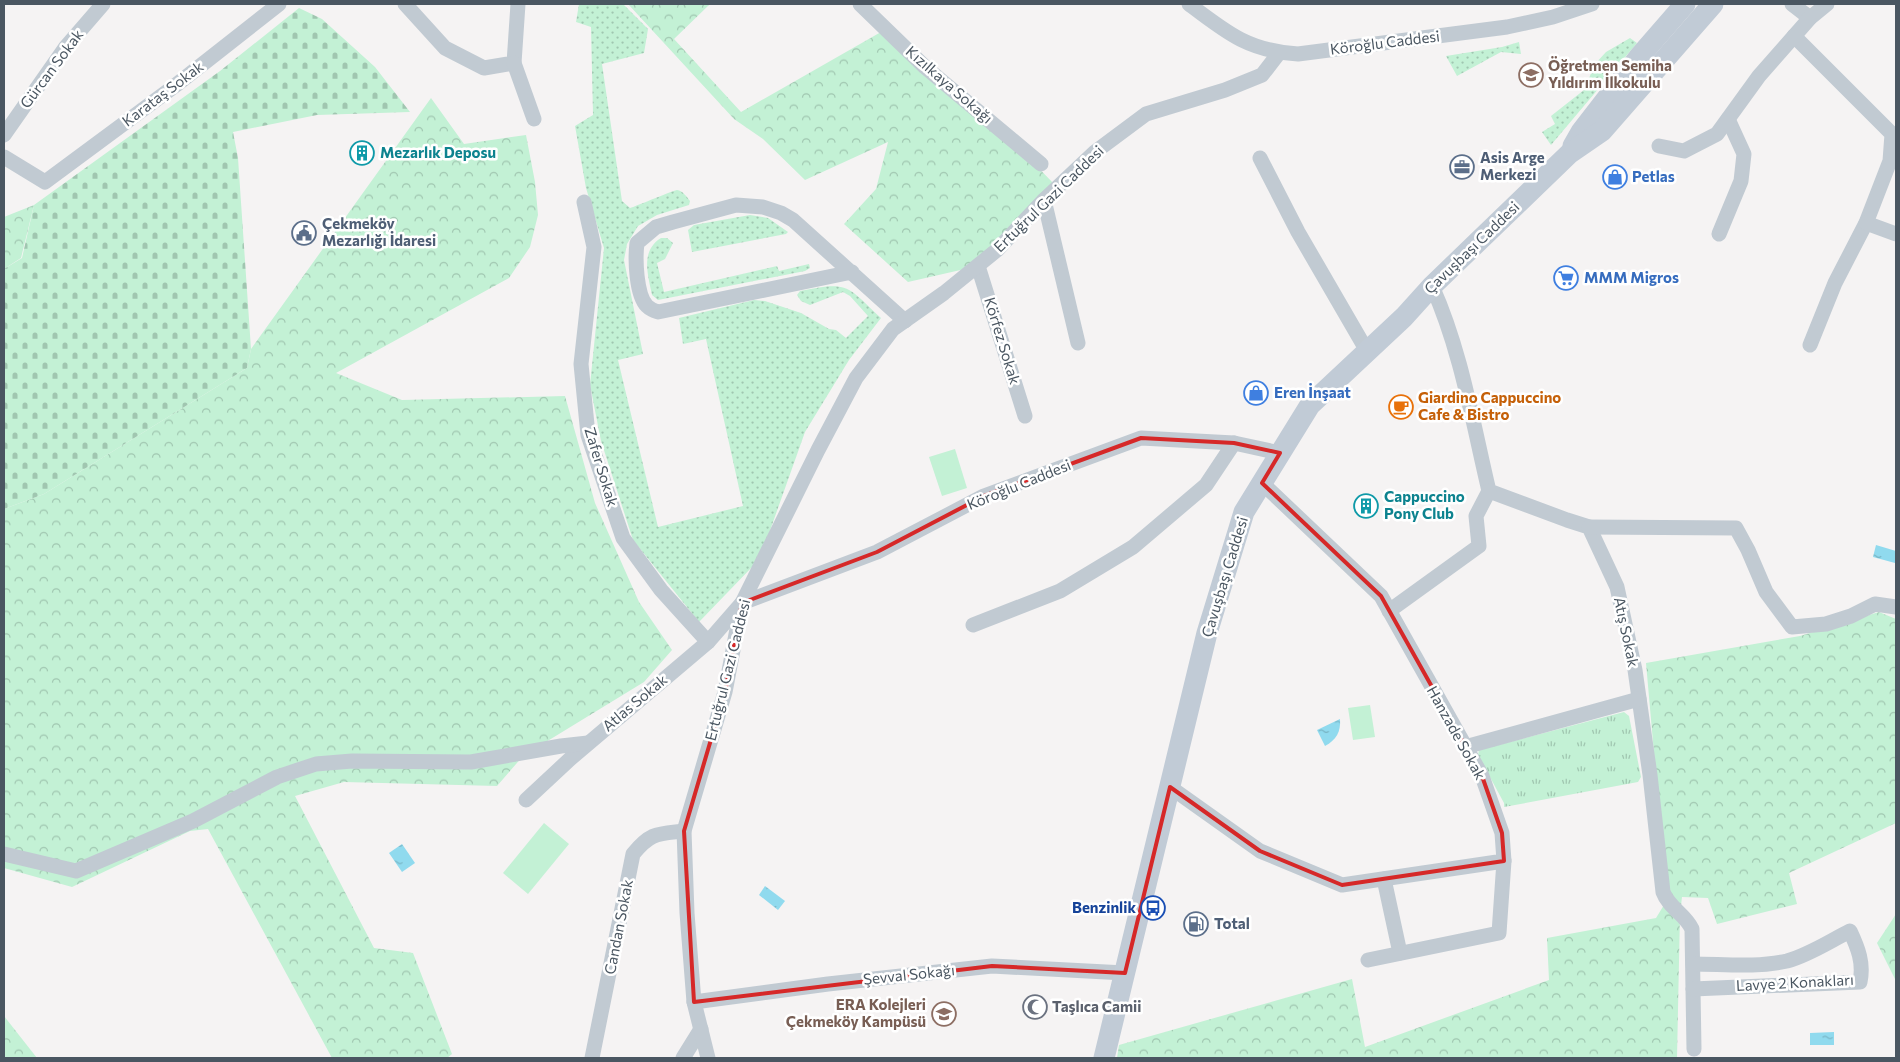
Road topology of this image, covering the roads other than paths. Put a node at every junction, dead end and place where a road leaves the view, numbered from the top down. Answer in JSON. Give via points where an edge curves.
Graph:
{"nodes":[{"id":1,"x":103,"y":4,"type":"edge"},
{"id":2,"x":405,"y":4,"type":"edge"},
{"id":3,"x":518,"y":4,"type":"edge"},
{"id":4,"x":860,"y":4,"type":"edge"},
{"id":5,"x":1189,"y":4,"type":"edge"},
{"id":6,"x":1592,"y":4,"type":"edge"},
{"id":7,"x":1685,"y":4,"type":"edge"},
{"id":8,"x":1712,"y":4,"type":"edge"},
{"id":9,"x":1792,"y":4,"type":"edge"},
{"id":10,"x":1827,"y":4,"type":"edge"},
{"id":11,"x":275,"y":5,"type":"edge"},
{"id":12,"x":1810,"y":18,"type":"junction"},
{"id":13,"x":1794,"y":36,"type":"junction"},
{"id":14,"x":1279,"y":53,"type":"junction"},
{"id":15,"x":514,"y":63,"type":"junction"},
{"id":16,"x":534,"y":119,"type":"dead end"},
{"id":17,"x":1728,"y":119,"type":"junction"},
{"id":18,"x":1894,"y":134,"type":"edge"},
{"id":19,"x":4,"y":135,"type":"edge"},
{"id":20,"x":1659,"y":146,"type":"dead end"},
{"id":21,"x":1570,"y":153,"type":"junction"},
{"id":22,"x":4,"y":156,"type":"edge"},
{"id":23,"x":1260,"y":158,"type":"dead end"},
{"id":24,"x":1040,"y":164,"type":"dead end"},
{"id":25,"x":1044,"y":200,"type":"junction"},
{"id":26,"x":584,"y":202,"type":"dead end"},
{"id":27,"x":1866,"y":222,"type":"junction"},
{"id":28,"x":1719,"y":234,"type":"dead end"},
{"id":29,"x":1896,"y":234,"type":"edge"},
{"id":30,"x":978,"y":266,"type":"junction"},
{"id":31,"x":852,"y":272,"type":"junction"},
{"id":32,"x":1432,"y":286,"type":"junction"},
{"id":33,"x":905,"y":321,"type":"junction"},
{"id":34,"x":1078,"y":343,"type":"dead end"},
{"id":35,"x":1810,"y":345,"type":"dead end"},
{"id":36,"x":1367,"y":351,"type":"junction"},
{"id":37,"x":1025,"y":416,"type":"dead end"},
{"id":38,"x":1234,"y":444,"type":"junction"},
{"id":39,"x":1280,"y":453,"type":"junction"},
{"id":40,"x":1262,"y":484,"type":"junction"},
{"id":41,"x":1489,"y":491,"type":"junction"},
{"id":42,"x":1589,"y":526,"type":"junction"},
{"id":43,"x":742,"y":603,"type":"junction"},
{"id":44,"x":1896,"y":607,"type":"edge"},
{"id":45,"x":1389,"y":611,"type":"junction"},
{"id":46,"x":973,"y":624,"type":"dead end"},
{"id":47,"x":708,"y":642,"type":"junction"},
{"id":48,"x":1639,"y":699,"type":"junction"},
{"id":49,"x":588,"y":743,"type":"junction"},
{"id":50,"x":1465,"y":747,"type":"junction"},
{"id":51,"x":1170,"y":786,"type":"junction"},
{"id":52,"x":526,"y":800,"type":"dead end"},
{"id":53,"x":684,"y":831,"type":"junction"},
{"id":54,"x":4,"y":854,"type":"edge"},
{"id":55,"x":1504,"y":861,"type":"junction"},
{"id":56,"x":1384,"y":878,"type":"junction"},
{"id":57,"x":1400,"y":953,"type":"junction"},
{"id":58,"x":1368,"y":960,"type":"dead end"},
{"id":59,"x":1693,"y":964,"type":"junction"},
{"id":60,"x":1125,"y":972,"type":"junction"},
{"id":61,"x":1693,"y":989,"type":"junction"},
{"id":62,"x":694,"y":1002,"type":"junction"},
{"id":63,"x":701,"y":1030,"type":"junction"},
{"id":64,"x":1694,"y":1049,"type":"dead end"},
{"id":65,"x":592,"y":1058,"type":"edge"},
{"id":66,"x":684,"y":1058,"type":"edge"},
{"id":67,"x":708,"y":1058,"type":"edge"},
{"id":68,"x":1104,"y":1058,"type":"edge"}],
"edges":[{"from":1,"to":19,"type":"street","name":"Gürcan Sokak","via":[[65,48]]},
{"from":2,"to":15,"type":"street","via":[[445,48],[484,68]]},
{"from":3,"to":15,"type":"street"},
{"from":4,"to":24,"type":"street","name":"Kızılkaya Sokağı","via":[[925,67]]},
{"from":5,"to":14,"type":"street","name":"Köroğlu Caddesi","via":[[1234,37],[1256,48]]},
{"from":6,"to":14,"type":"street","name":"Köroğlu Caddesi","via":[[1507,27],[1298,54]]},
{"from":7,"to":21,"type":"main road","name":"Çavuşbaşı Caddesi","via":[[1581,132]]},
{"from":8,"to":21,"type":"main road","name":"Çavuşbaşı Caddesi","via":[[1602,131]]},
{"from":9,"to":12,"type":"street"},
{"from":10,"to":12,"type":"street"},
{"from":11,"to":22,"type":"street","name":"Karataş Sokak","via":[[176,85],[45,182]]},
{"from":12,"to":13,"type":"street"},
{"from":13,"to":17,"type":"street"},
{"from":13,"to":18,"type":"street"},
{"from":14,"to":25,"type":"street","name":"Ertuğrul Gazi Caddesi","via":[[1262,74],[1225,90],[1146,114],[1095,152]]},
{"from":15,"to":16,"type":"street"},
{"from":17,"to":20,"type":"street","via":[[1717,134],[1684,151]]},
{"from":17,"to":28,"type":"street","via":[[1744,154],[1741,181]]},
{"from":18,"to":27,"type":"street","via":[[1890,161]]},
{"from":21,"to":32,"type":"main road","name":"Çavuşbaşı Caddesi"},
{"from":23,"to":36,"type":"street","via":[[1298,232]]},
{"from":25,"to":30,"type":"street","name":"Ertuğrul Gazi Caddesi"},
{"from":25,"to":34,"type":"street"},
{"from":26,"to":47,"type":"street","name":"Zafer Sokak","via":[[594,247],[581,364],[588,434],[623,538],[662,590]]},
{"from":27,"to":29,"type":"street"},
{"from":27,"to":35,"type":"street"},
{"from":30,"to":33,"type":"street","name":"Ertuğrul Gazi Caddesi"},
{"from":30,"to":37,"type":"street","name":"Körfez Sokak"},
{"from":31,"to":31,"type":"street","via":[[782,213],[736,205],[656,227],[636,243],[634,262],[642,300],[648,308],[658,312]]},
{"from":31,"to":33,"type":"street"},
{"from":32,"to":36,"type":"main road","name":"Çavuşbaşı Caddesi"},
{"from":32,"to":41,"type":"street","via":[[1465,390]]},
{"from":33,"to":43,"type":"street","name":"Ertuğrul Gazi Caddesi","via":[[893,329],[856,378]]},
{"from":36,"to":39,"type":"main road","name":"Çavuşbaşı Caddesi","via":[[1310,405]]},
{"from":38,"to":39,"type":"street","name":"Köroğlu Caddesi"},
{"from":38,"to":43,"type":"street","name":"Köroğlu Caddesi","via":[[1141,438],[984,496],[877,552]]},
{"from":38,"to":46,"type":"street","via":[[1206,484],[1133,547],[1060,591]]},
{"from":39,"to":40,"type":"main road","name":"Çavuşbaşı Caddesi"},
{"from":40,"to":45,"type":"street","name":"Hanzade Sokak","via":[[1381,596]]},
{"from":40,"to":51,"type":"main road","name":"Çavuşbaşı Caddesi","via":[[1244,512],[1213,614]]},
{"from":41,"to":42,"type":"street"},
{"from":41,"to":45,"type":"street","via":[[1476,516],[1479,546]]},
{"from":42,"to":44,"type":"street","via":[[1736,528],[1766,592],[1792,626],[1826,624],[1875,604]]},
{"from":42,"to":48,"type":"street","name":"Atış Sokak","via":[[1617,587]]},
{"from":43,"to":47,"type":"street","name":"Atlas Sokak"},
{"from":43,"to":53,"type":"street","name":"Ertuğrul Gazi Caddesi","via":[[725,692]]},
{"from":45,"to":50,"type":"street","name":"Hanzade Sokak"},
{"from":47,"to":49,"type":"street","name":"Atlas Sokak"},
{"from":48,"to":50,"type":"street"},
{"from":48,"to":59,"type":"street","name":"Atış Sokak","via":[[1663,892],[1667,902],[1684,916],[1692,929]]},
{"from":49,"to":52,"type":"street","name":"Atlas Sokak"},
{"from":49,"to":54,"type":"street","via":[[471,762],[352,761],[316,764],[277,777],[193,820],[76,871]]},
{"from":50,"to":55,"type":"street","name":"Hanzade Sokak","via":[[1482,776],[1502,833]]},
{"from":51,"to":56,"type":"street","via":[[1260,851],[1342,885]]},
{"from":51,"to":60,"type":"main road","name":"Çavuşbaşı Caddesi"},
{"from":53,"to":62,"type":"street","name":"Ertuğrul Gazi Caddesi"},
{"from":53,"to":65,"type":"street","name":"Candan Sokak","via":[[645,840],[634,854]]},
{"from":55,"to":56,"type":"street"},
{"from":55,"to":57,"type":"street","name":"Hanzade Sokak","via":[[1499,933]]},
{"from":56,"to":57,"type":"street"},
{"from":57,"to":58,"type":"street"},
{"from":59,"to":61,"type":"street","name":"Atış Sokak"},
{"from":59,"to":61,"type":"street","name":"Lavye 2 Konakları","via":[[1766,964],[1788,960],[1850,931],[1860,951],[1862,972],[1860,982]]},
{"from":60,"to":62,"type":"street","name":"Şevval Sokağı","via":[[992,966]]},
{"from":60,"to":68,"type":"main road","name":"Çavuşbaşı Caddesi"},
{"from":61,"to":64,"type":"street","name":"Atış Sokak"},
{"from":62,"to":63,"type":"street","name":"Ertuğrul Gazi Caddesi"},
{"from":63,"to":66,"type":"street"},
{"from":63,"to":67,"type":"street","name":"Ertuğrul Gazi Caddesi"}]}
